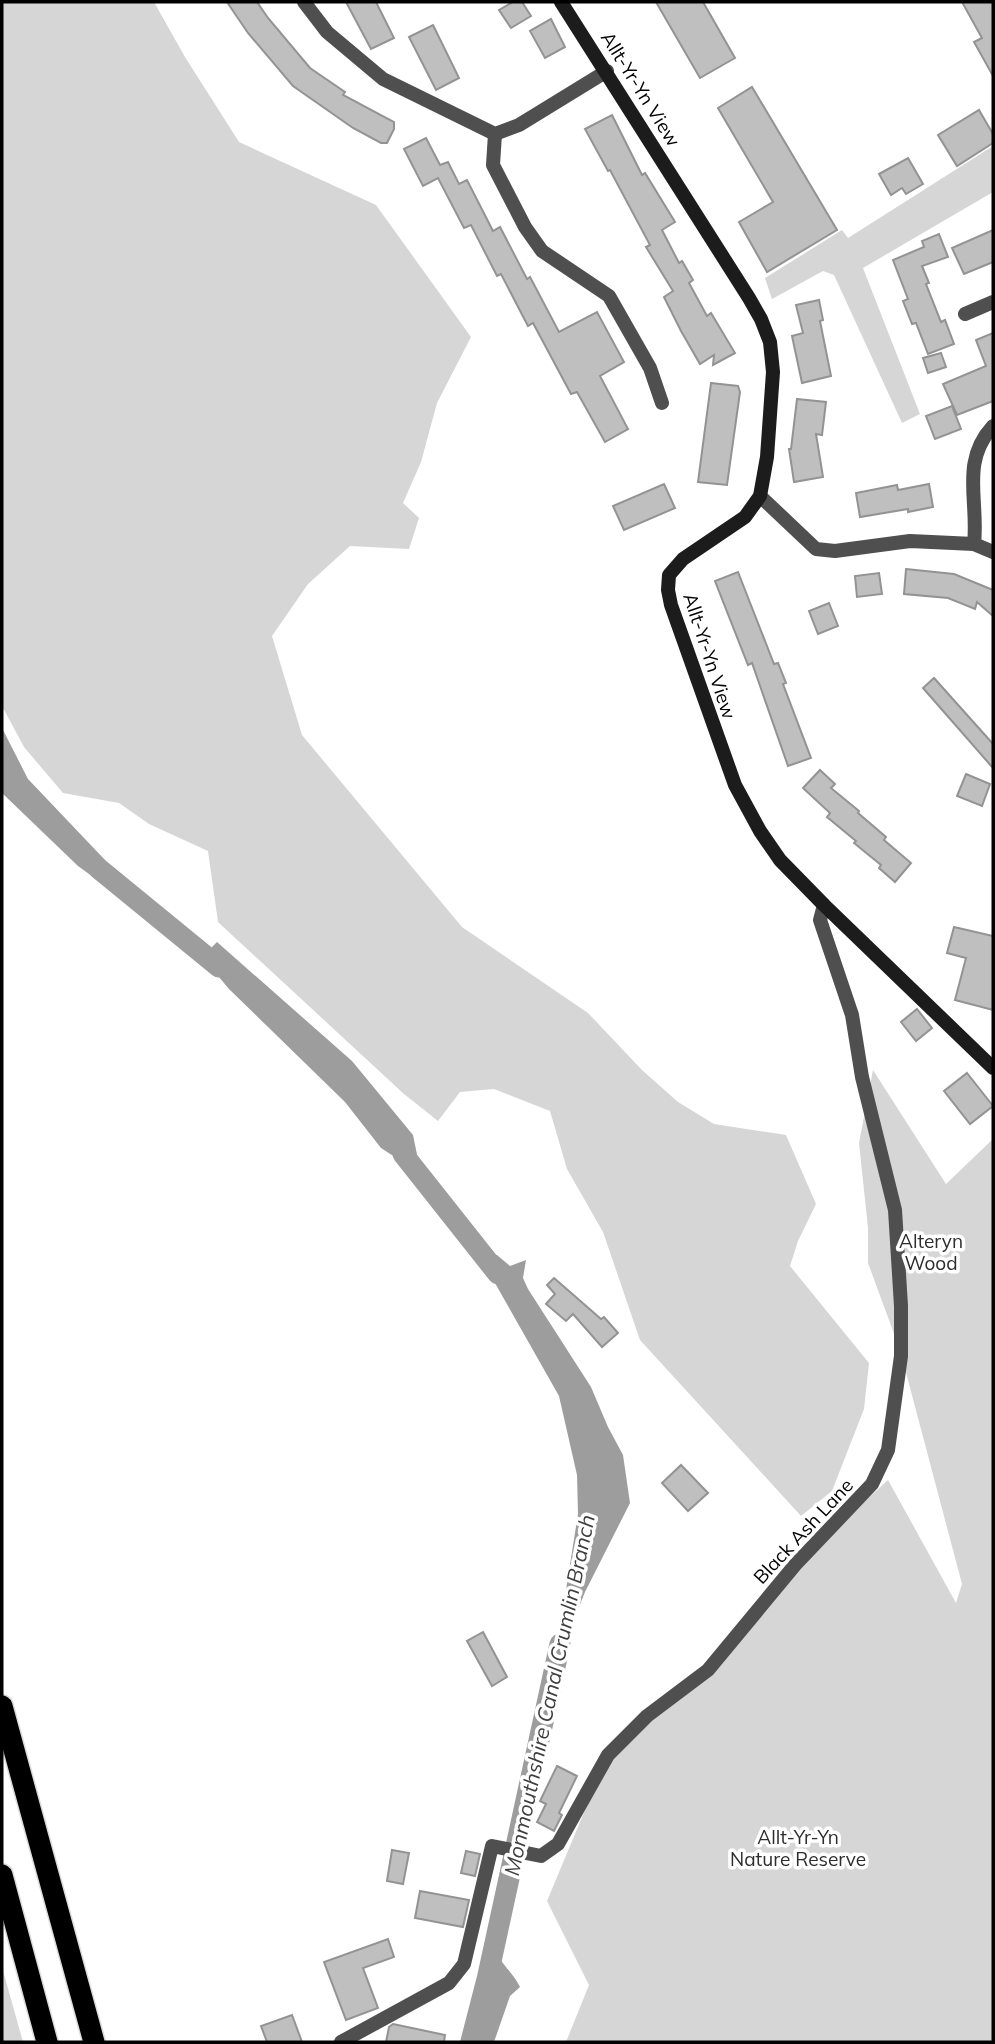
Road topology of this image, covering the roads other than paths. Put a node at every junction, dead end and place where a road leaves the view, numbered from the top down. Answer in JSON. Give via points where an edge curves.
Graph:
{"nodes":[{"id":1,"x":304,"y":2,"type":"edge"},
{"id":2,"x":561,"y":2,"type":"edge"},
{"id":3,"x":607,"y":71,"type":"junction"},
{"id":4,"x":495,"y":134,"type":"junction"},
{"id":5,"x":993,"y":302,"type":"edge"},
{"id":6,"x":965,"y":314,"type":"dead end"},
{"id":7,"x":662,"y":403,"type":"dead end"},
{"id":8,"x":993,"y":426,"type":"edge"},
{"id":9,"x":760,"y":496,"type":"junction"},
{"id":10,"x":974,"y":544,"type":"junction"},
{"id":11,"x":993,"y":552,"type":"edge"},
{"id":12,"x":824,"y":905,"type":"junction"},
{"id":13,"x":993,"y":1068,"type":"edge"},
{"id":14,"x":2,"y":1706,"type":"edge"},
{"id":15,"x":2,"y":1875,"type":"edge"},
{"id":16,"x":47,"y":2042,"type":"edge"},
{"id":17,"x":94,"y":2042,"type":"edge"},
{"id":18,"x":341,"y":2042,"type":"edge"}],
"edges":[{"from":1,"to":4,"type":"street","via":[[327,32],[383,79]]},
{"from":2,"to":3,"type":"street","name":"Allt-Yr-Yn View"},
{"from":3,"to":4,"type":"street","via":[[519,125]]},
{"from":3,"to":9,"type":"street","name":"Allt-Yr-Yn View","via":[[750,298],[770,342],[771,414]]},
{"from":4,"to":7,"type":"street","via":[[493,165],[525,227],[542,251],[609,296],[650,368]]},
{"from":5,"to":6,"type":"street"},
{"from":8,"to":10,"type":"street","via":[[972,467]]},
{"from":9,"to":10,"type":"street","via":[[816,549],[835,551],[910,541]]},
{"from":9,"to":12,"type":"street","name":"Allt-Yr-Yn View","via":[[745,517],[683,559],[669,575],[668,590],[734,785],[780,860]]},
{"from":10,"to":11,"type":"street"},
{"from":12,"to":13,"type":"street","name":"Allt-Yr-Yn View"},
{"from":12,"to":18,"type":"street","name":"Black Ash Lane","via":[[820,920],[852,1015],[862,1077],[895,1210],[901,1356],[888,1450],[872,1485],[795,1565],[708,1670],[647,1716],[608,1755],[558,1844],[541,1856],[492,1846],[464,1964],[449,1983]]},
{"from":14,"to":17,"type":"highway"},
{"from":15,"to":16,"type":"highway"}]}
